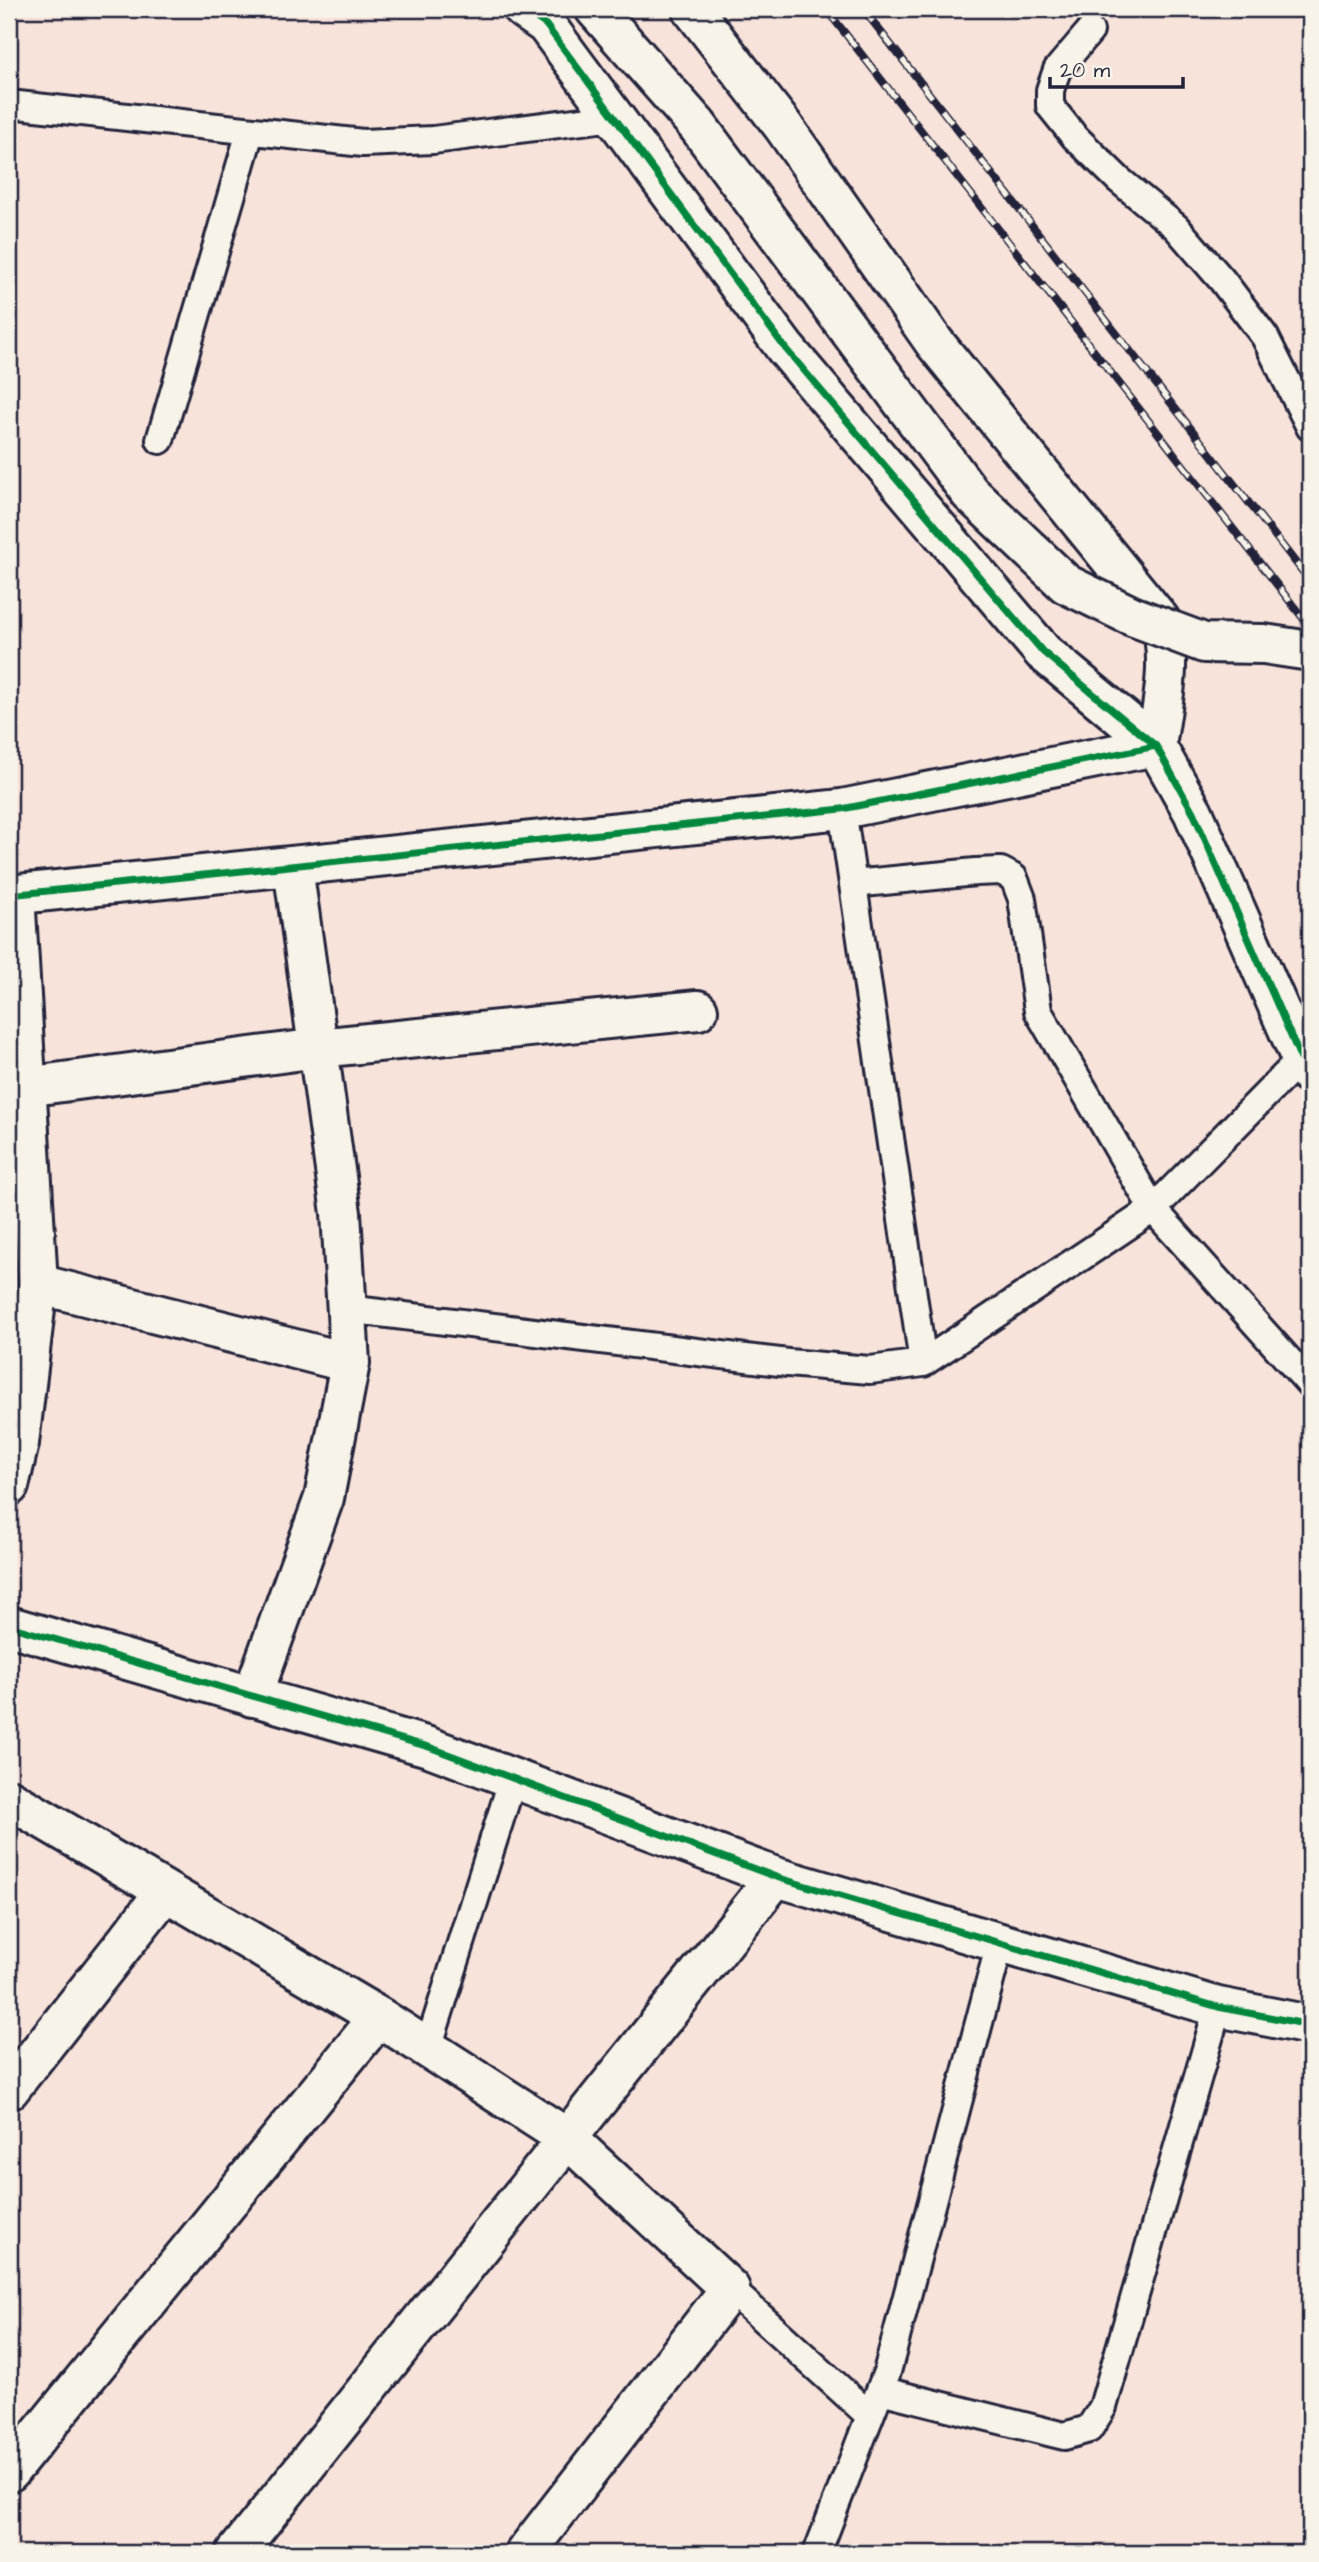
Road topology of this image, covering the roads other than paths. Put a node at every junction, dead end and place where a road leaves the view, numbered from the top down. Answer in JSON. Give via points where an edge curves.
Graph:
{"nodes":[{"id":1,"x":523,"y":9,"type":"edge"},
{"id":2,"x":596,"y":9,"type":"edge"},
{"id":3,"x":692,"y":9,"type":"edge"},
{"id":4,"x":1090,"y":30,"type":"dead end"},
{"id":5,"x":9,"y":104,"type":"edge"},
{"id":6,"x":614,"y":117,"type":"junction"},
{"id":7,"x":250,"y":132,"type":"junction"},
{"id":8,"x":1310,"y":427,"type":"edge"},
{"id":9,"x":160,"y":440,"type":"dead end"},
{"id":10,"x":1310,"y":651,"type":"edge"},
{"id":11,"x":1156,"y":746,"type":"junction"},
{"id":12,"x":842,"y":809,"type":"junction"},
{"id":13,"x":293,"y":867,"type":"junction"},
{"id":14,"x":853,"y":884,"type":"junction"},
{"id":15,"x":12,"y":895,"type":"edge"},
{"id":16,"x":698,"y":1010,"type":"dead end"},
{"id":17,"x":318,"y":1048,"type":"junction"},
{"id":18,"x":1306,"y":1067,"type":"edge"},
{"id":19,"x":25,"y":1087,"type":"junction"},
{"id":20,"x":1153,"y":1209,"type":"junction"},
{"id":21,"x":38,"y":1284,"type":"junction"},
{"id":22,"x":347,"y":1309,"type":"junction"},
{"id":23,"x":350,"y":1363,"type":"junction"},
{"id":24,"x":923,"y":1363,"type":"junction"},
{"id":25,"x":1310,"y":1384,"type":"edge"},
{"id":26,"x":9,"y":1486,"type":"edge"},
{"id":27,"x":9,"y":1626,"type":"edge"},
{"id":28,"x":253,"y":1697,"type":"junction"},
{"id":29,"x":513,"y":1779,"type":"junction"},
{"id":30,"x":9,"y":1799,"type":"edge"},
{"id":31,"x":776,"y":1877,"type":"junction"},
{"id":32,"x":165,"y":1892,"type":"junction"},
{"id":33,"x":1000,"y":1943,"type":"junction"},
{"id":34,"x":1218,"y":2007,"type":"junction"},
{"id":35,"x":379,"y":2017,"type":"junction"},
{"id":36,"x":1310,"y":2025,"type":"edge"},
{"id":37,"x":428,"y":2048,"type":"junction"},
{"id":38,"x":9,"y":2090,"type":"edge"},
{"id":39,"x":567,"y":2138,"type":"junction"},
{"id":40,"x":730,"y":2289,"type":"junction"},
{"id":41,"x":880,"y":2390,"type":"junction"},
{"id":42,"x":870,"y":2416,"type":"junction"},
{"id":43,"x":9,"y":2472,"type":"edge"},
{"id":44,"x":236,"y":2553,"type":"edge"},
{"id":45,"x":525,"y":2553,"type":"edge"},
{"id":46,"x":817,"y":2553,"type":"edge"}],
"edges":[{"from":1,"to":6,"type":"street","via":[[546,25]]},
{"from":2,"to":10,"type":"street","bridge":true,"via":[[697,125],[971,493],[1066,584],[1204,643],[1264,644]]},
{"from":3,"to":11,"type":"street","via":[[783,126],[934,342],[1160,620],[1165,636],[1164,687]]},
{"from":4,"to":8,"type":"lane","via":[[1058,70],[1050,106],[1074,136],[1176,227],[1222,279],[1265,337]]},
{"from":5,"to":7,"type":"lane"},
{"from":6,"to":7,"type":"lane","via":[[363,143]]},
{"from":6,"to":11,"type":"street","via":[[785,348],[1043,652]]},
{"from":7,"to":9,"type":"lane"},
{"from":11,"to":12,"type":"street"},
{"from":11,"to":18,"type":"street","via":[[1193,812]]},
{"from":12,"to":13,"type":"street"},
{"from":12,"to":14,"type":"lane"},
{"from":13,"to":15,"type":"street"},
{"from":13,"to":17,"type":"street"},
{"from":14,"to":20,"type":"lane","via":[[976,872],[1001,872],[1014,878],[1038,1011]]},
{"from":14,"to":24,"type":"lane"},
{"from":15,"to":19,"type":"street"},
{"from":16,"to":17,"type":"street"},
{"from":17,"to":19,"type":"street"},
{"from":17,"to":22,"type":"street","via":[[341,1213]]},
{"from":18,"to":20,"type":"lane"},
{"from":19,"to":21,"type":"street"},
{"from":20,"to":24,"type":"lane"},
{"from":20,"to":25,"type":"lane"},
{"from":21,"to":23,"type":"street"},
{"from":21,"to":26,"type":"street","via":[[19,1443]]},
{"from":22,"to":23,"type":"street"},
{"from":22,"to":24,"type":"lane","via":[[788,1363],[870,1370]]},
{"from":23,"to":28,"type":"street","via":[[324,1498]]},
{"from":27,"to":28,"type":"street"},
{"from":28,"to":29,"type":"street","via":[[429,1747]]},
{"from":29,"to":31,"type":"street"},
{"from":29,"to":37,"type":"lane"},
{"from":30,"to":32,"type":"street"},
{"from":31,"to":33,"type":"street"},
{"from":31,"to":39,"type":"street"},
{"from":32,"to":35,"type":"street"},
{"from":32,"to":38,"type":"street"},
{"from":33,"to":34,"type":"street"},
{"from":33,"to":41,"type":"lane"},
{"from":34,"to":36,"type":"street"},
{"from":34,"to":41,"type":"lane","via":[[1103,2407],[1088,2429],[1064,2435]]},
{"from":35,"to":37,"type":"street"},
{"from":35,"to":43,"type":"street"},
{"from":37,"to":39,"type":"street"},
{"from":39,"to":40,"type":"street"},
{"from":39,"to":44,"type":"street"},
{"from":40,"to":42,"type":"lane"},
{"from":40,"to":45,"type":"street"},
{"from":41,"to":42,"type":"lane"},
{"from":42,"to":46,"type":"lane"}]}
